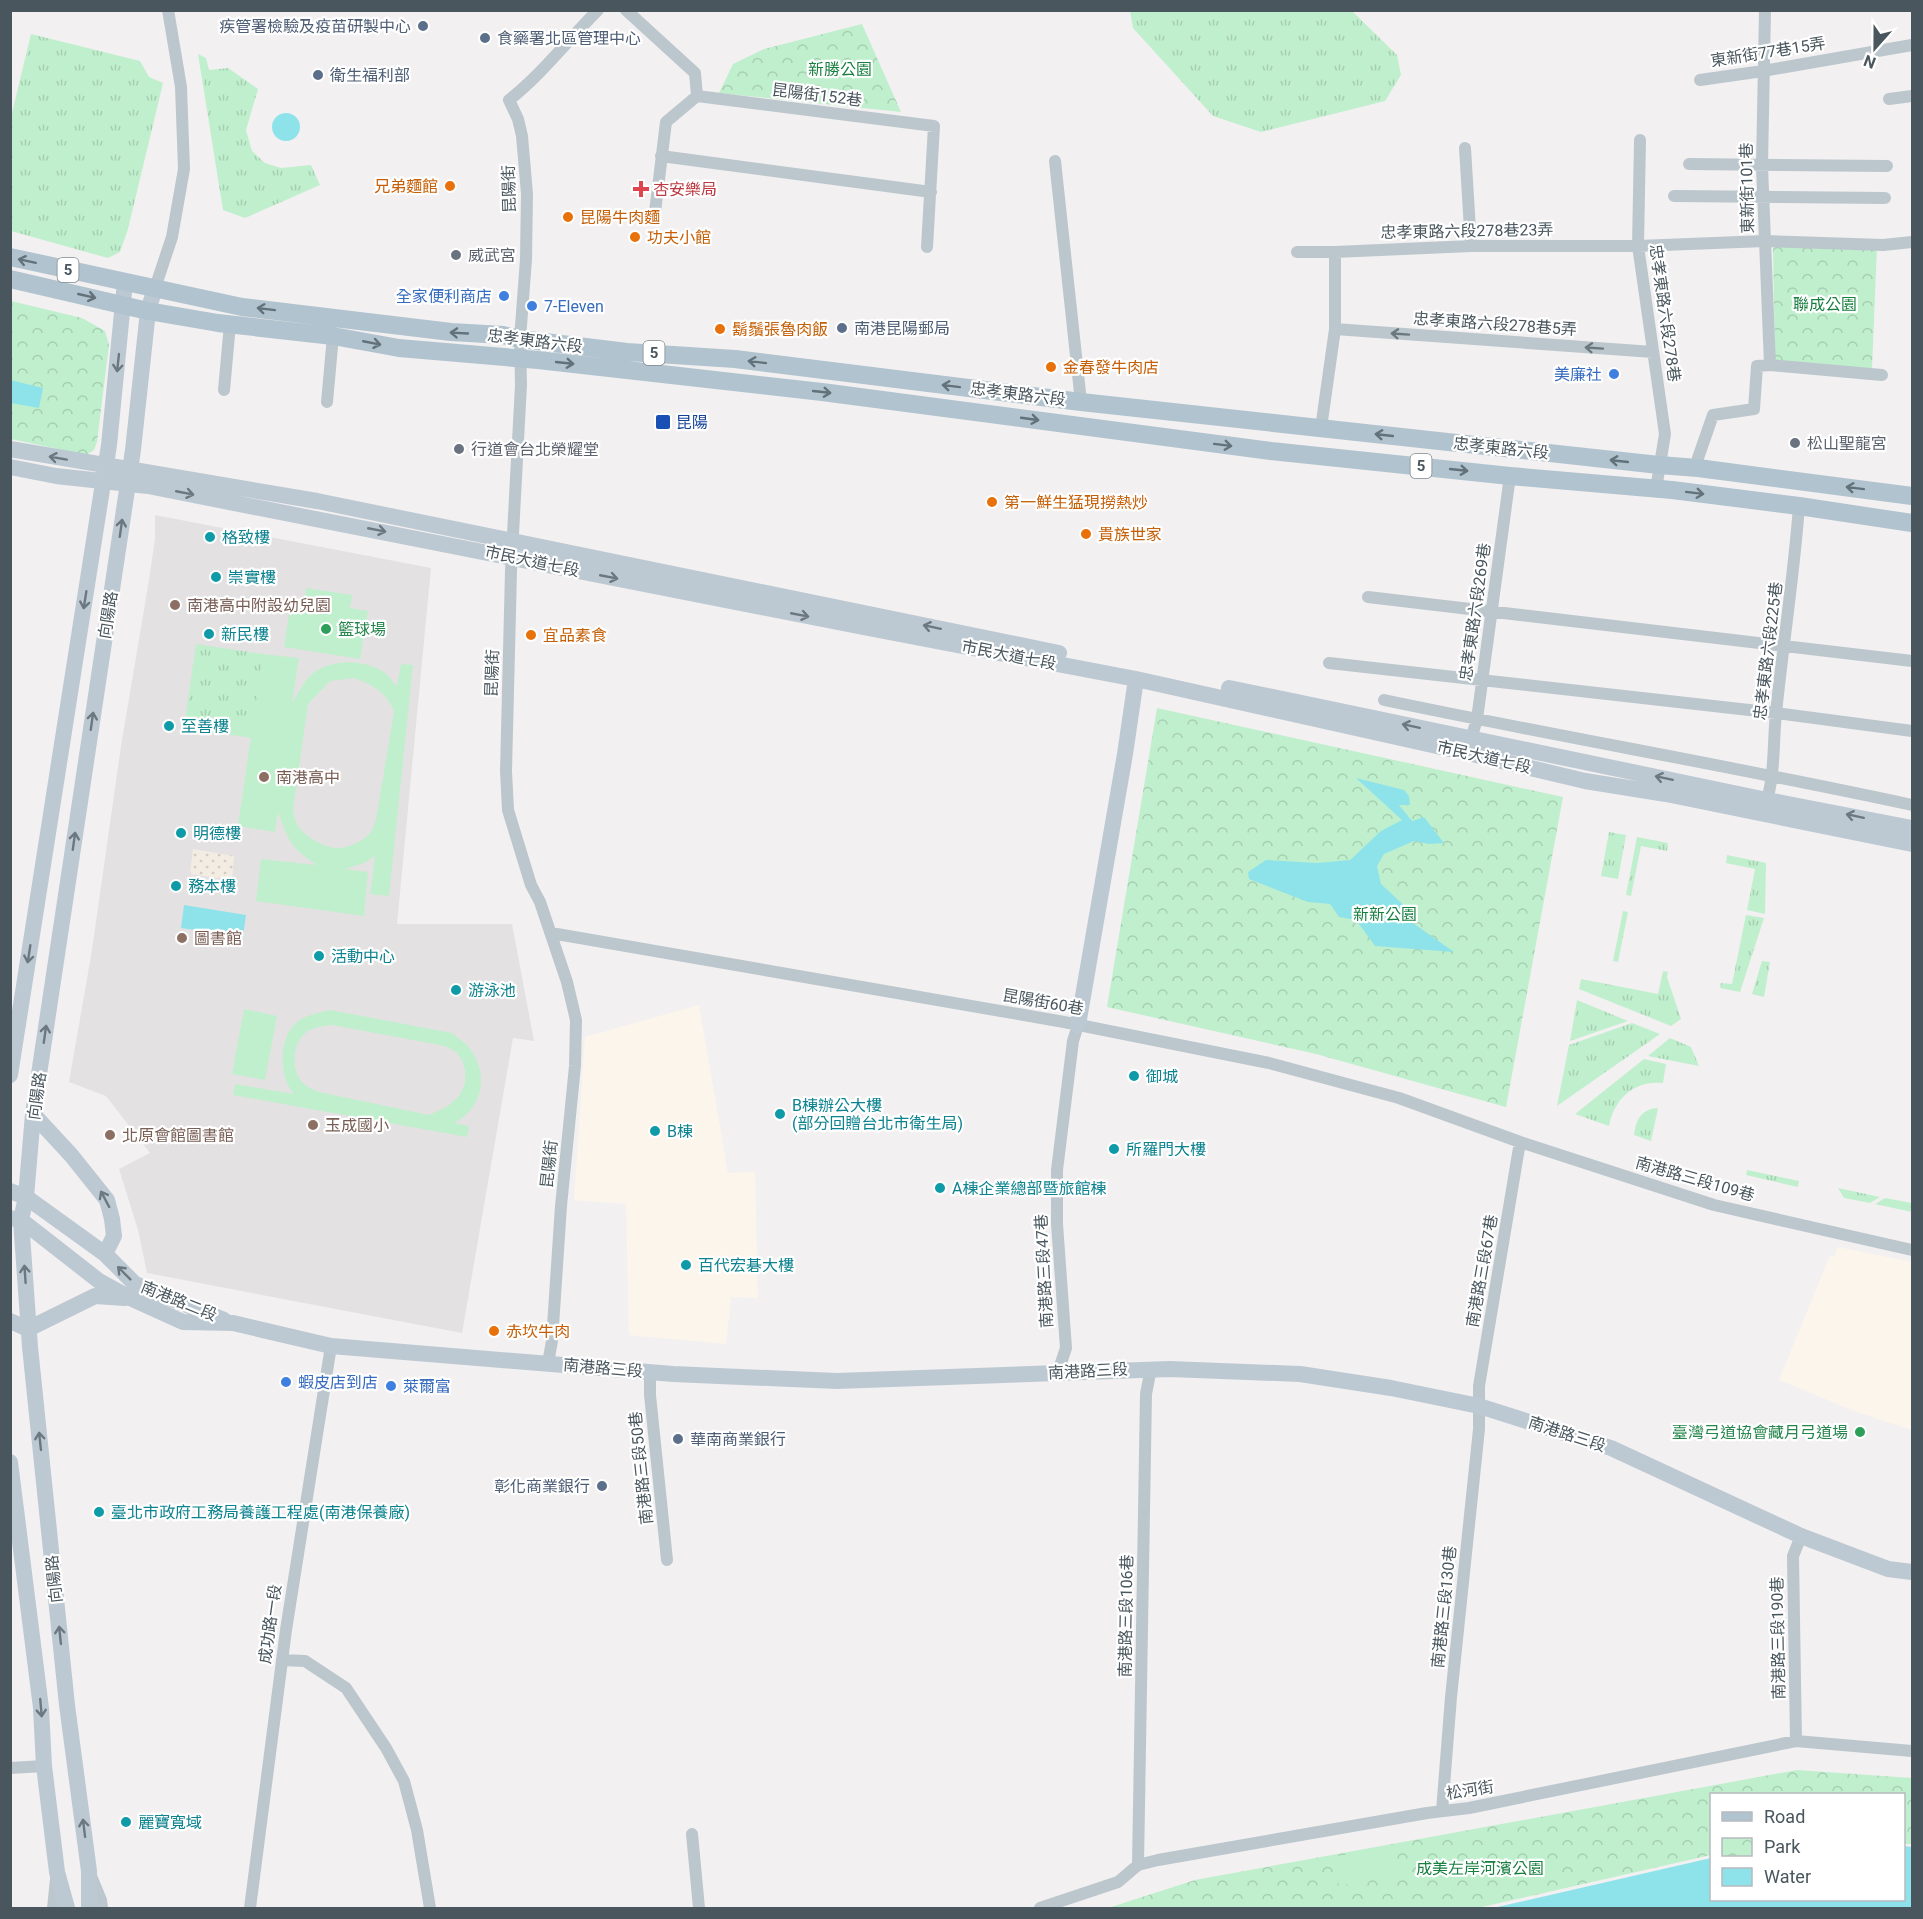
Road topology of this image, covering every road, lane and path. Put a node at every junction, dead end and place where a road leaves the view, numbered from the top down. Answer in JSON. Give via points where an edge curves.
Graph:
{"nodes":[{"id":1,"x":168,"y":10,"type":"edge"},
{"id":2,"x":598,"y":10,"type":"edge"},
{"id":3,"x":626,"y":10,"type":"edge"},
{"id":4,"x":1765,"y":10,"type":"edge"},
{"id":5,"x":1912,"y":45,"type":"edge"},
{"id":6,"x":1763,"y":71,"type":"junction"},
{"id":7,"x":1700,"y":80,"type":"dead end"},
{"id":8,"x":697,"y":96,"type":"junction"},
{"id":9,"x":1912,"y":96,"type":"edge"},
{"id":10,"x":1889,"y":99,"type":"dead end"},
{"id":11,"x":1640,"y":140,"type":"dead end"},
{"id":12,"x":1465,"y":148,"type":"dead end"},
{"id":13,"x":661,"y":156,"type":"junction"},
{"id":14,"x":1055,"y":161,"type":"dead end"},
{"id":15,"x":1689,"y":164,"type":"dead end"},
{"id":16,"x":1762,"y":166,"type":"junction"},
{"id":17,"x":1887,"y":166,"type":"dead end"},
{"id":18,"x":931,"y":192,"type":"junction"},
{"id":19,"x":1674,"y":196,"type":"dead end"},
{"id":20,"x":1763,"y":197,"type":"junction"},
{"id":21,"x":1885,"y":198,"type":"dead end"},
{"id":22,"x":655,"y":212,"type":"dead end"},
{"id":23,"x":1765,"y":241,"type":"junction"},
{"id":24,"x":1912,"y":242,"type":"edge"},
{"id":25,"x":1471,"y":246,"type":"junction"},
{"id":26,"x":1638,"y":246,"type":"junction"},
{"id":27,"x":927,"y":247,"type":"dead end"},
{"id":28,"x":1297,"y":252,"type":"dead end"},
{"id":29,"x":1335,"y":252,"type":"junction"},
{"id":30,"x":10,"y":258,"type":"edge"},
{"id":31,"x":10,"y":279,"type":"edge"},
{"id":32,"x":125,"y":282,"type":"junction"},
{"id":33,"x":155,"y":288,"type":"junction"},
{"id":34,"x":122,"y":304,"type":"junction"},
{"id":35,"x":147,"y":311,"type":"junction"},
{"id":36,"x":230,"y":324,"type":"junction"},
{"id":37,"x":1335,"y":329,"type":"junction"},
{"id":38,"x":333,"y":336,"type":"junction"},
{"id":39,"x":520,"y":339,"type":"junction"},
{"id":40,"x":1653,"y":352,"type":"junction"},
{"id":41,"x":521,"y":360,"type":"junction"},
{"id":42,"x":1770,"y":365,"type":"junction"},
{"id":43,"x":1882,"y":375,"type":"dead end"},
{"id":44,"x":224,"y":390,"type":"dead end"},
{"id":45,"x":327,"y":402,"type":"dead end"},
{"id":46,"x":1081,"y":402,"type":"junction"},
{"id":47,"x":1321,"y":428,"type":"junction"},
{"id":48,"x":10,"y":449,"type":"edge"},
{"id":49,"x":1659,"y":465,"type":"junction"},
{"id":50,"x":10,"y":467,"type":"edge"},
{"id":51,"x":1698,"y":468,"type":"junction"},
{"id":52,"x":104,"y":473,"type":"junction"},
{"id":53,"x":129,"y":476,"type":"junction"},
{"id":54,"x":1510,"y":476,"type":"junction"},
{"id":55,"x":1656,"y":489,"type":"junction"},
{"id":56,"x":1912,"y":496,"type":"edge"},
{"id":57,"x":1799,"y":506,"type":"junction"},
{"id":58,"x":1912,"y":524,"type":"edge"},
{"id":59,"x":513,"y":549,"type":"junction"},
{"id":60,"x":1368,"y":597,"type":"dead end"},
{"id":61,"x":1491,"y":612,"type":"junction"},
{"id":62,"x":1784,"y":646,"type":"junction"},
{"id":63,"x":1912,"y":661,"type":"edge"},
{"id":64,"x":1329,"y":663,"type":"dead end"},
{"id":65,"x":1136,"y":679,"type":"junction"},
{"id":66,"x":1482,"y":681,"type":"junction"},
{"id":67,"x":1384,"y":700,"type":"dead end"},
{"id":68,"x":1776,"y":713,"type":"junction"},
{"id":69,"x":1477,"y":719,"type":"junction"},
{"id":70,"x":1912,"y":731,"type":"edge"},
{"id":71,"x":1470,"y":746,"type":"junction"},
{"id":72,"x":1772,"y":775,"type":"junction"},
{"id":73,"x":1767,"y":800,"type":"junction"},
{"id":74,"x":1912,"y":805,"type":"edge"},
{"id":75,"x":1912,"y":828,"type":"edge"},
{"id":76,"x":1912,"y":844,"type":"edge"},
{"id":77,"x":551,"y":933,"type":"junction"},
{"id":78,"x":1078,"y":1025,"type":"junction"},
{"id":79,"x":10,"y":1075,"type":"edge"},
{"id":80,"x":33,"y":1114,"type":"junction"},
{"id":81,"x":1520,"y":1142,"type":"junction"},
{"id":82,"x":18,"y":1194,"type":"edge"},
{"id":83,"x":16,"y":1219,"type":"edge"},
{"id":84,"x":1912,"y":1250,"type":"edge"},
{"id":85,"x":105,"y":1254,"type":"junction"},
{"id":86,"x":130,"y":1298,"type":"junction"},
{"id":87,"x":10,"y":1322,"type":"edge"},
{"id":88,"x":233,"y":1323,"type":"junction"},
{"id":89,"x":28,"y":1329,"type":"junction"},
{"id":90,"x":331,"y":1346,"type":"junction"},
{"id":91,"x":548,"y":1364,"type":"junction"},
{"id":92,"x":1151,"y":1368,"type":"junction"},
{"id":93,"x":650,"y":1372,"type":"junction"},
{"id":94,"x":1058,"y":1372,"type":"junction"},
{"id":95,"x":1479,"y":1406,"type":"junction"},
{"id":96,"x":10,"y":1462,"type":"edge"},
{"id":97,"x":1801,"y":1536,"type":"junction"},
{"id":98,"x":15,"y":1538,"type":"edge"},
{"id":99,"x":667,"y":1560,"type":"dead end"},
{"id":100,"x":1912,"y":1572,"type":"edge"},
{"id":101,"x":282,"y":1660,"type":"junction"},
{"id":102,"x":1796,"y":1741,"type":"junction"},
{"id":103,"x":1912,"y":1751,"type":"edge"},
{"id":104,"x":44,"y":1766,"type":"junction"},
{"id":105,"x":10,"y":1768,"type":"edge"},
{"id":106,"x":1442,"y":1811,"type":"junction"},
{"id":107,"x":692,"y":1834,"type":"dead end"},
{"id":108,"x":1138,"y":1865,"type":"junction"},
{"id":109,"x":57,"y":1872,"type":"junction"},
{"id":110,"x":53,"y":1908,"type":"edge"},
{"id":111,"x":67,"y":1908,"type":"edge"},
{"id":112,"x":93,"y":1908,"type":"edge"},
{"id":113,"x":250,"y":1908,"type":"edge"},
{"id":114,"x":430,"y":1908,"type":"edge"},
{"id":115,"x":699,"y":1908,"type":"edge"},
{"id":116,"x":1040,"y":1908,"type":"edge"}],
"edges":[{"from":1,"to":33,"type":"street","via":[[182,87],[184,169],[172,237]]},
{"from":2,"to":39,"type":"street","name":"昆陽街","via":[[509,100],[520,128],[527,172]]},
{"from":3,"to":8,"type":"street","via":[[695,73]]},
{"from":4,"to":6,"type":"street","name":"東新街101巷"},
{"from":5,"to":6,"type":"street","name":"東新街77巷15弄"},
{"from":6,"to":7,"type":"street","name":"東新街77巷15弄"},
{"from":6,"to":16,"type":"street","name":"東新街101巷"},
{"from":8,"to":13,"type":"street","via":[[666,122]]},
{"from":8,"to":18,"type":"street","name":"昆陽街152巷","via":[[933,126]]},
{"from":9,"to":10,"type":"street"},
{"from":11,"to":26,"type":"street","name":"忠孝東路六段278巷"},
{"from":12,"to":25,"type":"street"},
{"from":13,"to":18,"type":"street"},
{"from":13,"to":22,"type":"street"},
{"from":14,"to":46,"type":"street"},
{"from":15,"to":16,"type":"street"},
{"from":16,"to":17,"type":"street"},
{"from":16,"to":20,"type":"street","name":"東新街101巷"},
{"from":18,"to":27,"type":"street"},
{"from":19,"to":20,"type":"street"},
{"from":20,"to":21,"type":"street"},
{"from":20,"to":23,"type":"street","name":"東新街101巷"},
{"from":23,"to":24,"type":"street","name":"忠孝東路六段278巷23弄","via":[[1884,245]]},
{"from":23,"to":26,"type":"street","name":"忠孝東路六段278巷23弄"},
{"from":23,"to":42,"type":"street","name":"東新街101巷"},
{"from":25,"to":26,"type":"street","name":"忠孝東路六段278巷23弄"},
{"from":25,"to":29,"type":"street","name":"忠孝東路六段278巷23弄"},
{"from":26,"to":40,"type":"street","name":"忠孝東路六段278巷"},
{"from":28,"to":29,"type":"street","name":"忠孝東路六段278巷23弄"},
{"from":29,"to":37,"type":"street"},
{"from":32,"to":30,"type":"main road","number":"5","one_way":true},
{"from":31,"to":34,"type":"main road","number":"5","one_way":true},
{"from":32,"to":33,"type":"main road","name":"忠孝東路六段","number":"5"},
{"from":32,"to":34,"type":"main road","name":"向陽路"},
{"from":33,"to":35,"type":"main road","name":"向陽路"},
{"from":39,"to":33,"type":"main road","name":"忠孝東路六段","number":"5","one_way":true,"via":[[242,307]]},
{"from":34,"to":35,"type":"main road","number":"5"},
{"from":34,"to":52,"type":"main road","name":"向陽路","one_way":true},
{"from":35,"to":36,"type":"main road","name":"忠孝東路六段","number":"5"},
{"from":35,"to":53,"type":"main road","name":"向陽路"},
{"from":36,"to":38,"type":"main road","name":"忠孝東路六段","number":"5"},
{"from":36,"to":44,"type":"street"},
{"from":40,"to":37,"type":"street","name":"忠孝東路六段278巷5弄","one_way":true},
{"from":37,"to":47,"type":"street"},
{"from":38,"to":41,"type":"main road","name":"忠孝東路六段","number":"5","one_way":true,"via":[[399,348]]},
{"from":38,"to":45,"type":"street"},
{"from":39,"to":41,"type":"street","name":"昆陽街"},
{"from":46,"to":39,"type":"main road","name":"忠孝東路六段","number":"5","one_way":true,"via":[[735,359],[627,352]]},
{"from":40,"to":49,"type":"street","name":"忠孝東路六段278巷","via":[[1665,434]]},
{"from":41,"to":54,"type":"main road","name":"忠孝東路六段","number":"5","one_way":true,"via":[[831,393],[1271,451]]},
{"from":41,"to":59,"type":"street","name":"昆陽街"},
{"from":42,"to":43,"type":"street"},
{"from":42,"to":51,"type":"street","via":[[1757,366],[1754,410],[1713,415]]},
{"from":46,"to":47,"type":"main road","name":"忠孝東路六段","number":"5"},
{"from":49,"to":47,"type":"main road","name":"忠孝東路六段","number":"5","one_way":true},
{"from":52,"to":48,"type":"main road","one_way":true},
{"from":49,"to":51,"type":"main road","name":"忠孝東路六段","number":"5"},
{"from":49,"to":55,"type":"street","name":"忠孝東路六段278巷"},
{"from":50,"to":52,"type":"main road","via":[[56,476]]},
{"from":56,"to":51,"type":"main road","name":"忠孝東路六段","number":"5","one_way":true},
{"from":52,"to":53,"type":"main road","name":"市民大道七段"},
{"from":52,"to":79,"type":"main road","name":"向陽路","one_way":true},
{"from":53,"to":59,"type":"main road","name":"市民大道七段","via":[[317,501]]},
{"from":80,"to":53,"type":"main road","name":"向陽路","one_way":true},
{"from":54,"to":55,"type":"main road","name":"忠孝東路六段","number":"5"},
{"from":54,"to":61,"type":"street","name":"忠孝東路六段269巷"},
{"from":55,"to":57,"type":"main road","name":"忠孝東路六段","number":"5","one_way":true},
{"from":57,"to":58,"type":"main road","name":"忠孝東路六段","number":"5"},
{"from":57,"to":62,"type":"street","name":"忠孝東路六段225巷"},
{"from":59,"to":65,"type":"main road","name":"市民大道七段","one_way":true,"via":[[862,627]]},
{"from":71,"to":59,"type":"main road","name":"市民大道七段","one_way":true},
{"from":59,"to":77,"type":"street","name":"昆陽街","via":[[508,810],[531,885]]},
{"from":60,"to":61,"type":"street"},
{"from":61,"to":62,"type":"street"},
{"from":61,"to":66,"type":"street","name":"忠孝東路六段269巷"},
{"from":62,"to":63,"type":"street"},
{"from":62,"to":68,"type":"street","name":"忠孝東路六段225巷"},
{"from":64,"to":66,"type":"street"},
{"from":65,"to":71,"type":"main road","name":"市民大道七段"},
{"from":65,"to":78,"type":"main road"},
{"from":66,"to":68,"type":"street"},
{"from":66,"to":69,"type":"street","name":"忠孝東路六段269巷"},
{"from":67,"to":69,"type":"street"},
{"from":68,"to":70,"type":"street"},
{"from":68,"to":72,"type":"street","name":"忠孝東路六段225巷"},
{"from":69,"to":71,"type":"street","name":"忠孝東路六段269巷"},
{"from":69,"to":72,"type":"street"},
{"from":73,"to":71,"type":"main road","name":"市民大道七段","one_way":true},
{"from":71,"to":76,"type":"main road","name":"市民大道七段","via":[[1585,781]]},
{"from":72,"to":73,"type":"street","name":"忠孝東路六段225巷"},
{"from":72,"to":74,"type":"street"},
{"from":75,"to":73,"type":"main road","name":"市民大道七段","one_way":true},
{"from":77,"to":78,"type":"street","name":"昆陽街60巷"},
{"from":77,"to":91,"type":"street","name":"昆陽街","via":[[567,982],[576,1038]]},
{"from":78,"to":81,"type":"street","name":"昆陽街60巷","via":[[1269,1063],[1399,1098]]},
{"from":78,"to":94,"type":"street","name":"南港路三段47巷","via":[[1057,1170],[1066,1348]]},
{"from":80,"to":82,"type":"main road","name":"向陽路"},
{"from":85,"to":80,"type":"main road","one_way":true,"via":[[114,1236],[107,1200]]},
{"from":81,"to":84,"type":"street","name":"南港路三段109巷","via":[[1714,1205]]},
{"from":81,"to":95,"type":"street","name":"南港路三段67巷","via":[[1479,1386]]},
{"from":82,"to":83,"type":"main road","name":"向陽路"},
{"from":82,"to":85,"type":"main road","name":"南港路二段"},
{"from":83,"to":86,"type":"main road","name":"南港路二段","via":[[99,1281]]},
{"from":89,"to":83,"type":"main road","name":"向陽路","one_way":true},
{"from":88,"to":85,"type":"main road","name":"南港路二段","one_way":true,"via":[[135,1284]]},
{"from":86,"to":88,"type":"main road","name":"南港路二段","via":[[183,1322]]},
{"from":86,"to":89,"type":"main road","via":[[94,1296]]},
{"from":87,"to":89,"type":"main road"},
{"from":88,"to":90,"type":"main road","name":"南港路三段"},
{"from":112,"to":89,"type":"main road","name":"向陽路","one_way":true,"via":[[67,1704]]},
{"from":90,"to":91,"type":"main road","name":"南港路三段"},
{"from":90,"to":101,"type":"street","name":"成功路一段"},
{"from":91,"to":93,"type":"main road","name":"南港路三段"},
{"from":92,"to":94,"type":"main road","name":"南港路三段"},
{"from":92,"to":95,"type":"main road","name":"南港路三段","via":[[1300,1374]]},
{"from":92,"to":108,"type":"street","name":"南港路三段106巷","via":[[1146,1394]]},
{"from":93,"to":94,"type":"main road","name":"南港路三段","via":[[837,1381]]},
{"from":93,"to":99,"type":"street","name":"南港路三段50巷"},
{"from":95,"to":97,"type":"main road","name":"南港路三段","via":[[1611,1448]]},
{"from":95,"to":106,"type":"street","name":"南港路三段130巷"},
{"from":96,"to":98,"type":"main road","name":"向陽路"},
{"from":97,"to":100,"type":"main road","name":"南港路三段","via":[[1888,1569]]},
{"from":97,"to":102,"type":"street","name":"南港路三段190巷","via":[[1793,1556]]},
{"from":98,"to":104,"type":"main road","name":"向陽路","one_way":true,"via":[[41,1708]]},
{"from":101,"to":113,"type":"street","name":"成功路一段"},
{"from":101,"to":114,"type":"street","via":[[305,1661],[346,1688],[386,1748],[404,1781]]},
{"from":102,"to":103,"type":"street","name":"松河街"},
{"from":102,"to":106,"type":"street","name":"松河街"},
{"from":104,"to":105,"type":"street"},
{"from":104,"to":109,"type":"main road","name":"向陽路"},
{"from":106,"to":108,"type":"street","name":"松河街"},
{"from":107,"to":115,"type":"street"},
{"from":108,"to":116,"type":"street","name":"松河街","via":[[1118,1882]]},
{"from":109,"to":110,"type":"street"},
{"from":109,"to":111,"type":"main road","name":"向陽路"}]}
